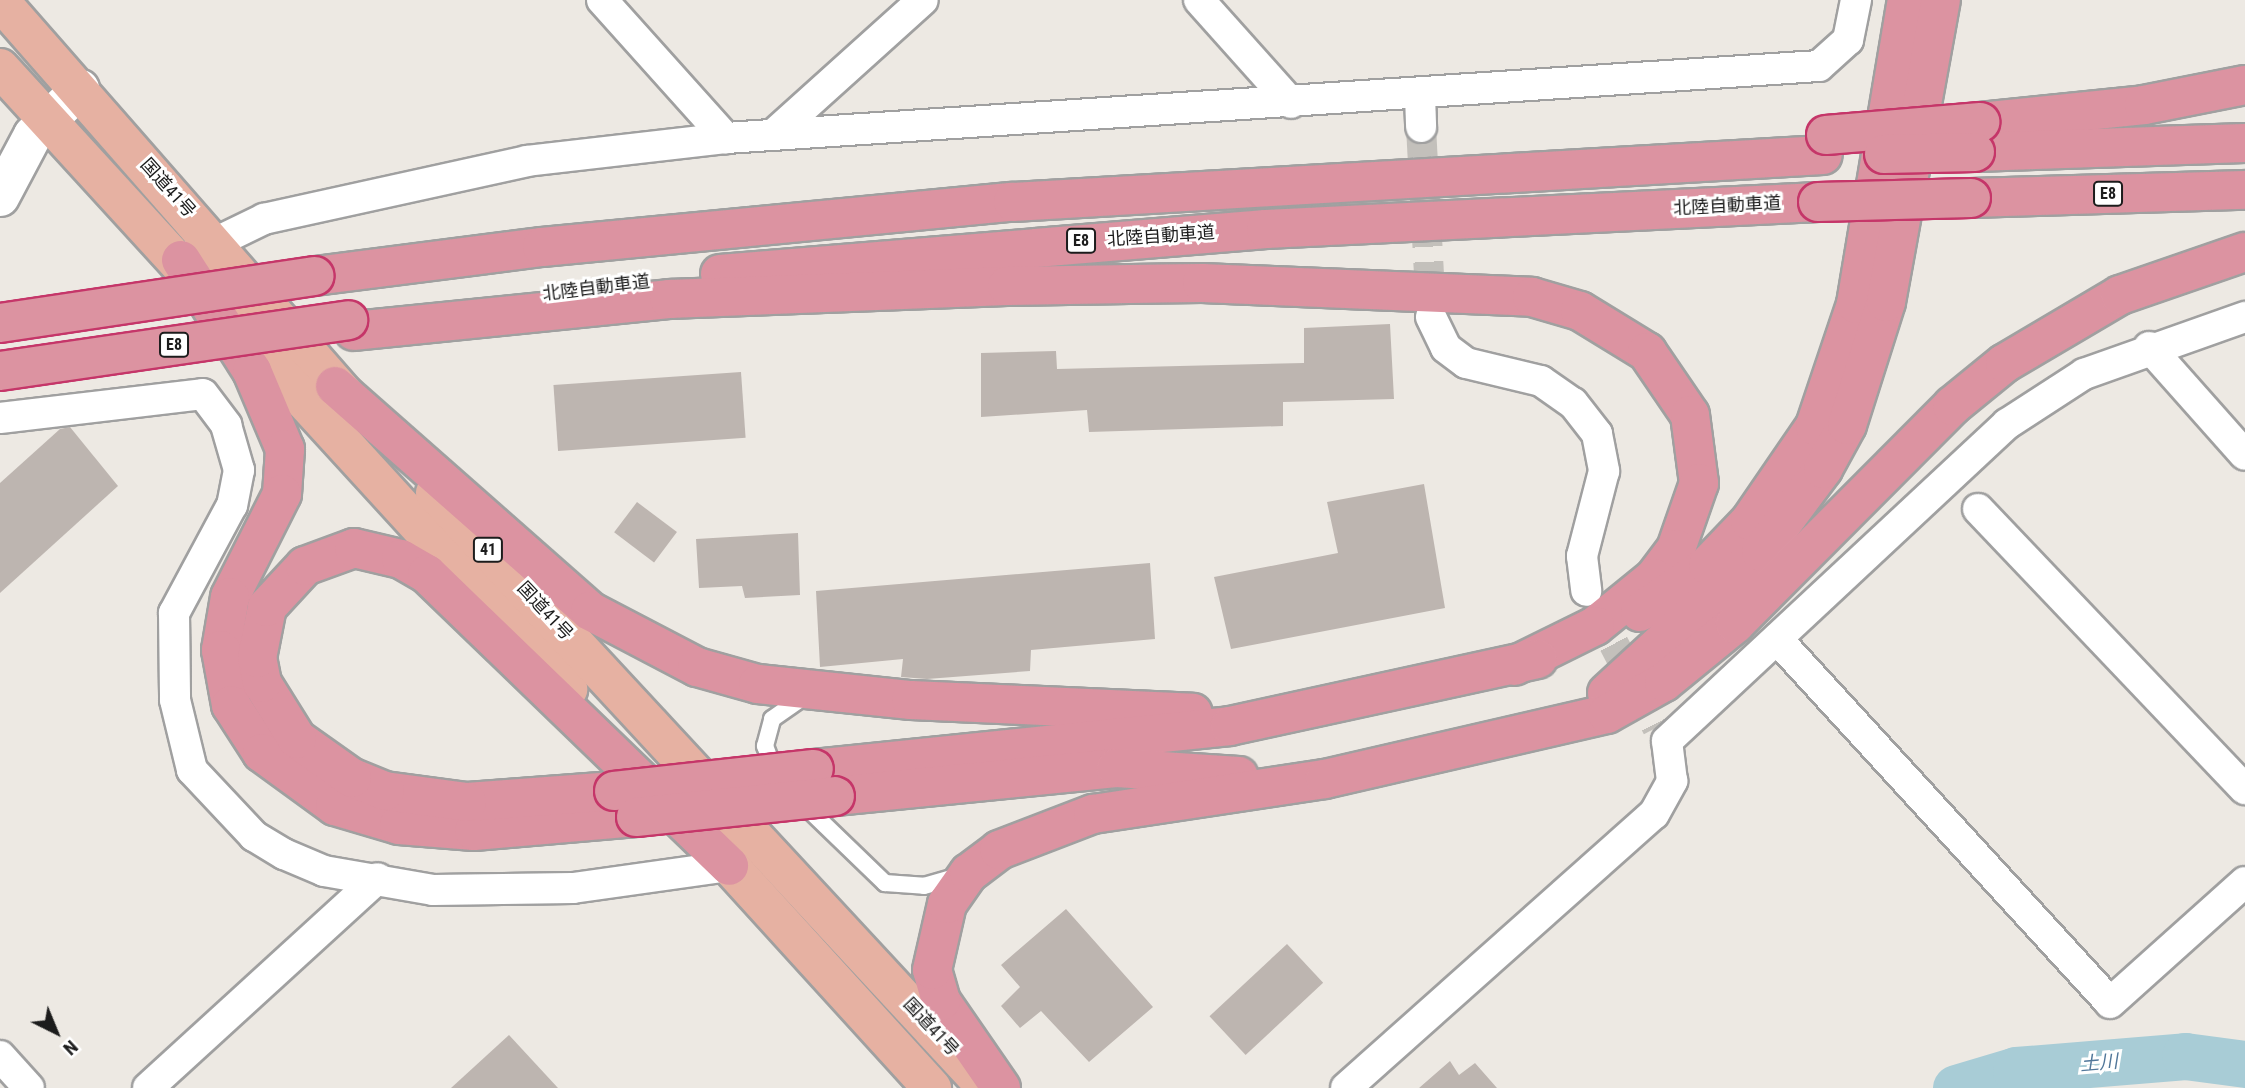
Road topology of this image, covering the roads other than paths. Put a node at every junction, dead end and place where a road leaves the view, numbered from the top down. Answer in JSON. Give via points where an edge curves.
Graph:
{"nodes":[{"id":1,"x":602,"y":0,"type":"edge"},
{"id":2,"x":923,"y":0,"type":"edge"},
{"id":3,"x":1199,"y":0,"type":"edge"},
{"id":4,"x":1907,"y":0,"type":"edge"},
{"id":5,"x":1941,"y":0,"type":"edge"},
{"id":6,"x":0,"y":1,"type":"edge"},
{"id":7,"x":1849,"y":7,"type":"edge"},
{"id":8,"x":0,"y":68,"type":"edge"},
{"id":9,"x":2245,"y":85,"type":"edge"},
{"id":10,"x":79,"y":89,"type":"junction"},
{"id":11,"x":1420,"y":95,"type":"junction"},
{"id":12,"x":1291,"y":103,"type":"junction"},
{"id":13,"x":47,"y":120,"type":"junction"},
{"id":14,"x":1421,"y":127,"type":"tunnel mouth"},
{"id":15,"x":774,"y":134,"type":"junction"},
{"id":16,"x":1978,"y":137,"type":"junction"},
{"id":17,"x":726,"y":138,"type":"junction"},
{"id":18,"x":2245,"y":143,"type":"edge"},
{"id":19,"x":2245,"y":190,"type":"edge"},
{"id":20,"x":0,"y":197,"type":"edge"},
{"id":21,"x":216,"y":242,"type":"junction"},
{"id":22,"x":2245,"y":252,"type":"edge"},
{"id":23,"x":181,"y":260,"type":"junction"},
{"id":24,"x":1431,"y":317,"type":"tunnel mouth"},
{"id":25,"x":2245,"y":317,"type":"edge"},
{"id":26,"x":0,"y":323,"type":"edge"},
{"id":27,"x":351,"y":325,"type":"junction"},
{"id":28,"x":2149,"y":348,"type":"junction"},
{"id":29,"x":0,"y":371,"type":"edge"},
{"id":30,"x":335,"y":386,"type":"junction"},
{"id":31,"x":0,"y":418,"type":"edge"},
{"id":32,"x":2245,"y":455,"type":"edge"},
{"id":33,"x":1978,"y":509,"type":"dead end"},
{"id":34,"x":1586,"y":591,"type":"tunnel mouth"},
{"id":35,"x":1777,"y":639,"type":"junction"},
{"id":36,"x":1514,"y":666,"type":"junction"},
{"id":37,"x":827,"y":692,"type":"junction"},
{"id":38,"x":1307,"y":713,"type":"junction"},
{"id":39,"x":1536,"y":734,"type":"junction"},
{"id":40,"x":1325,"y":779,"type":"junction"},
{"id":41,"x":825,"y":782,"type":"junction"},
{"id":42,"x":2245,"y":789,"type":"edge"},
{"id":43,"x":625,"y":804,"type":"junction"},
{"id":44,"x":729,"y":866,"type":"junction"},
{"id":45,"x":970,"y":873,"type":"junction"},
{"id":46,"x":378,"y":878,"type":"junction"},
{"id":47,"x":2245,"y":882,"type":"edge"},
{"id":48,"x":0,"y":1056,"type":"edge"},
{"id":49,"x":29,"y":1088,"type":"edge"},
{"id":50,"x":148,"y":1088,"type":"edge"},
{"id":51,"x":932,"y":1088,"type":"edge"},
{"id":52,"x":988,"y":1088,"type":"edge"},
{"id":53,"x":1001,"y":1088,"type":"edge"},
{"id":54,"x":1346,"y":1088,"type":"edge"}],
"edges":[{"from":1,"to":17,"type":"street"},
{"from":2,"to":15,"type":"street"},
{"from":3,"to":12,"type":"street"},
{"from":4,"to":36,"type":"highway","via":[[1856,304],[1815,426],[1788,474],[1708,565],[1661,599],[1614,628]]},
{"from":5,"to":39,"type":"highway","via":[[1886,302],[1870,365],[1823,469],[1761,552],[1684,627],[1612,690]]},
{"from":6,"to":10,"type":"highway","name":"国道41号","number":"41"},
{"from":7,"to":11,"type":"street","via":[[1848,40],[1819,66]]},
{"from":8,"to":13,"type":"highway","name":"国道41号","number":"41"},
{"from":9,"to":16,"type":"highway"},
{"from":10,"to":13,"type":"street"},
{"from":10,"to":21,"type":"highway","name":"国道41号","number":"41"},
{"from":11,"to":12,"type":"street"},
{"from":11,"to":14,"type":"street"},
{"from":12,"to":15,"type":"street"},
{"from":13,"to":20,"type":"street","via":[[11,169]]},
{"from":13,"to":23,"type":"highway","name":"国道41号","number":"41"},
{"from":15,"to":17,"type":"street"},
{"from":16,"to":18,"type":"highway"},
{"from":16,"to":26,"type":"highway","bridge":true,"via":[[774,223],[315,276]]},
{"from":17,"to":21,"type":"street","via":[[527,161],[264,219]]},
{"from":19,"to":27,"type":"highway","name":"北陸自動車道","number":"E8","bridge":true,"via":[[1818,202],[1016,246],[783,267]]},
{"from":21,"to":23,"type":"street"},
{"from":21,"to":30,"type":"highway","name":"国道41号","number":"41"},
{"from":22,"to":39,"type":"highway","via":[[2120,295],[2005,363],[1952,406],[1702,653],[1607,714]]},
{"from":23,"to":43,"type":"highway","via":[[252,371],[285,449],[282,494],[230,597],[221,650],[232,705],[262,753],[335,806],[399,825],[474,831]]},
{"from":23,"to":44,"type":"highway","name":"国道41号","number":"41"},
{"from":24,"to":34,"type":"street","via":[[1446,348],[1466,363],[1541,381],[1573,404],[1597,434],[1604,471],[1582,556]]},
{"from":25,"to":28,"type":"street"},
{"from":27,"to":29,"type":"highway","name":"北陸自動車道","number":"E8","bridge":true,"via":[[261,333]]},
{"from":27,"to":36,"type":"highway","via":[[669,299],[1007,286],[1202,283],[1532,298],[1592,317],[1647,352],[1690,415],[1699,483],[1681,538],[1654,578],[1595,626]]},
{"from":28,"to":32,"type":"street"},
{"from":28,"to":35,"type":"street","via":[[2084,374],[2007,424]]},
{"from":30,"to":37,"type":"highway","via":[[590,611],[697,667]]},
{"from":30,"to":52,"type":"highway","name":"国道41号","number":"41"},
{"from":31,"to":46,"type":"street","via":[[203,394],[226,425],[239,470],[232,505],[174,613],[175,700],[192,770],[254,836],[284,854],[324,871]]},
{"from":33,"to":42,"type":"street"},
{"from":35,"to":47,"type":"street","via":[[2110,1003]]},
{"from":35,"to":54,"type":"street","via":[[1662,734],[1672,781],[1654,814]]},
{"from":36,"to":38,"type":"highway"},
{"from":37,"to":38,"type":"highway","via":[[1013,706]]},
{"from":37,"to":45,"type":"lane","via":[[795,699],[772,719],[765,746],[780,780],[885,883],[925,886]]},
{"from":38,"to":41,"type":"highway"},
{"from":39,"to":40,"type":"highway"},
{"from":40,"to":41,"type":"highway","via":[[1116,768]]},
{"from":40,"to":45,"type":"highway","via":[[1093,814],[1040,830]]},
{"from":41,"to":43,"type":"highway","bridge":true},
{"from":43,"to":44,"type":"highway","via":[[423,799],[352,778],[297,739],[266,692],[257,657],[267,607],[305,566],[341,551],[378,551],[427,574]]},
{"from":44,"to":46,"type":"street","via":[[559,888],[433,890]]},
{"from":44,"to":51,"type":"highway","name":"国道41号","number":"41"},
{"from":45,"to":53,"type":"highway","via":[[947,904],[932,970],[941,1001]]},
{"from":46,"to":50,"type":"street"},
{"from":48,"to":49,"type":"street"}]}
